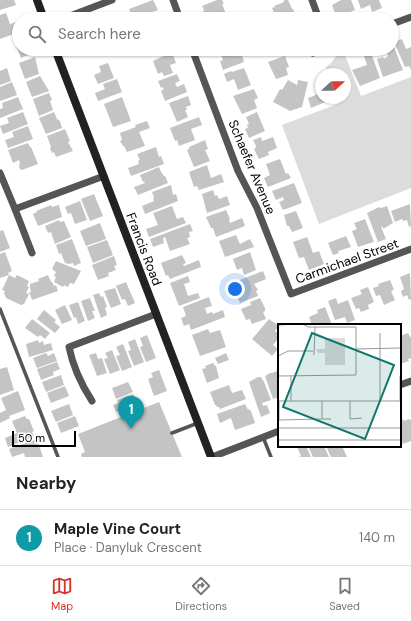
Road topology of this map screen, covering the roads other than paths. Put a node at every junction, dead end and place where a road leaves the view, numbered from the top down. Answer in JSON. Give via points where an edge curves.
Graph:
{"nodes":[{"id":1,"x":37,"y":0,"type":"edge"},
{"id":2,"x":112,"y":0,"type":"edge"},
{"id":3,"x":173,"y":0,"type":"edge"},
{"id":4,"x":312,"y":0,"type":"edge"},
{"id":5,"x":41,"y":12,"type":"edge"},
{"id":6,"x":80,"y":12,"type":"edge"},
{"id":7,"x":177,"y":12,"type":"edge"},
{"id":8,"x":316,"y":12,"type":"edge"},
{"id":9,"x":411,"y":17,"type":"edge"},
{"id":10,"x":399,"y":21,"type":"edge"},
{"id":11,"x":58,"y":56,"type":"edge"},
{"id":12,"x":195,"y":56,"type":"edge"},
{"id":13,"x":0,"y":173,"type":"edge"},
{"id":14,"x":104,"y":176,"type":"junction"},
{"id":15,"x":14,"y":208,"type":"junction"},
{"id":16,"x":411,"y":250,"type":"edge"},
{"id":17,"x":32,"y":253,"type":"dead end"},
{"id":18,"x":291,"y":294,"type":"joint"},
{"id":19,"x":0,"y":309,"type":"edge"},
{"id":20,"x":156,"y":314,"type":"junction"},
{"id":21,"x":411,"y":381,"type":"edge"},
{"id":22,"x":401,"y":385,"type":"edge"},
{"id":23,"x":92,"y":401,"type":"dead end"},
{"id":24,"x":198,"y":423,"type":"junction"},
{"id":25,"x":278,"y":431,"type":"edge"},
{"id":26,"x":172,"y":433,"type":"dead end"},
{"id":27,"x":264,"y":437,"type":"junction"},
{"id":28,"x":58,"y":457,"type":"edge"},
{"id":29,"x":211,"y":457,"type":"edge"},
{"id":30,"x":271,"y":457,"type":"edge"}],
"edges":[{"from":1,"to":5,"type":"street"},
{"from":2,"to":6,"type":"street"},
{"from":3,"to":7,"type":"street"},
{"from":4,"to":8,"type":"street"},
{"from":9,"to":10,"type":"street"},
{"from":11,"to":14,"type":"street","name":"Francis Road"},
{"from":12,"to":18,"type":"street","name":"Schaefer Avenue","via":[[238,170],[257,208]]},
{"from":13,"to":15,"type":"street"},
{"from":14,"to":15,"type":"street"},
{"from":14,"to":20,"type":"street","name":"Francis Road"},
{"from":15,"to":17,"type":"street"},
{"from":16,"to":18,"type":"street","name":"Carmichael Street"},
{"from":19,"to":28,"type":"lane"},
{"from":20,"to":23,"type":"street","via":[[69,347],[82,385]]},
{"from":20,"to":24,"type":"street","name":"Francis Road"},
{"from":21,"to":22,"type":"street"},
{"from":24,"to":26,"type":"lane"},
{"from":24,"to":29,"type":"street","name":"Francis Road"},
{"from":25,"to":27,"type":"street"},
{"from":27,"to":29,"type":"street"},
{"from":27,"to":30,"type":"lane"}]}
